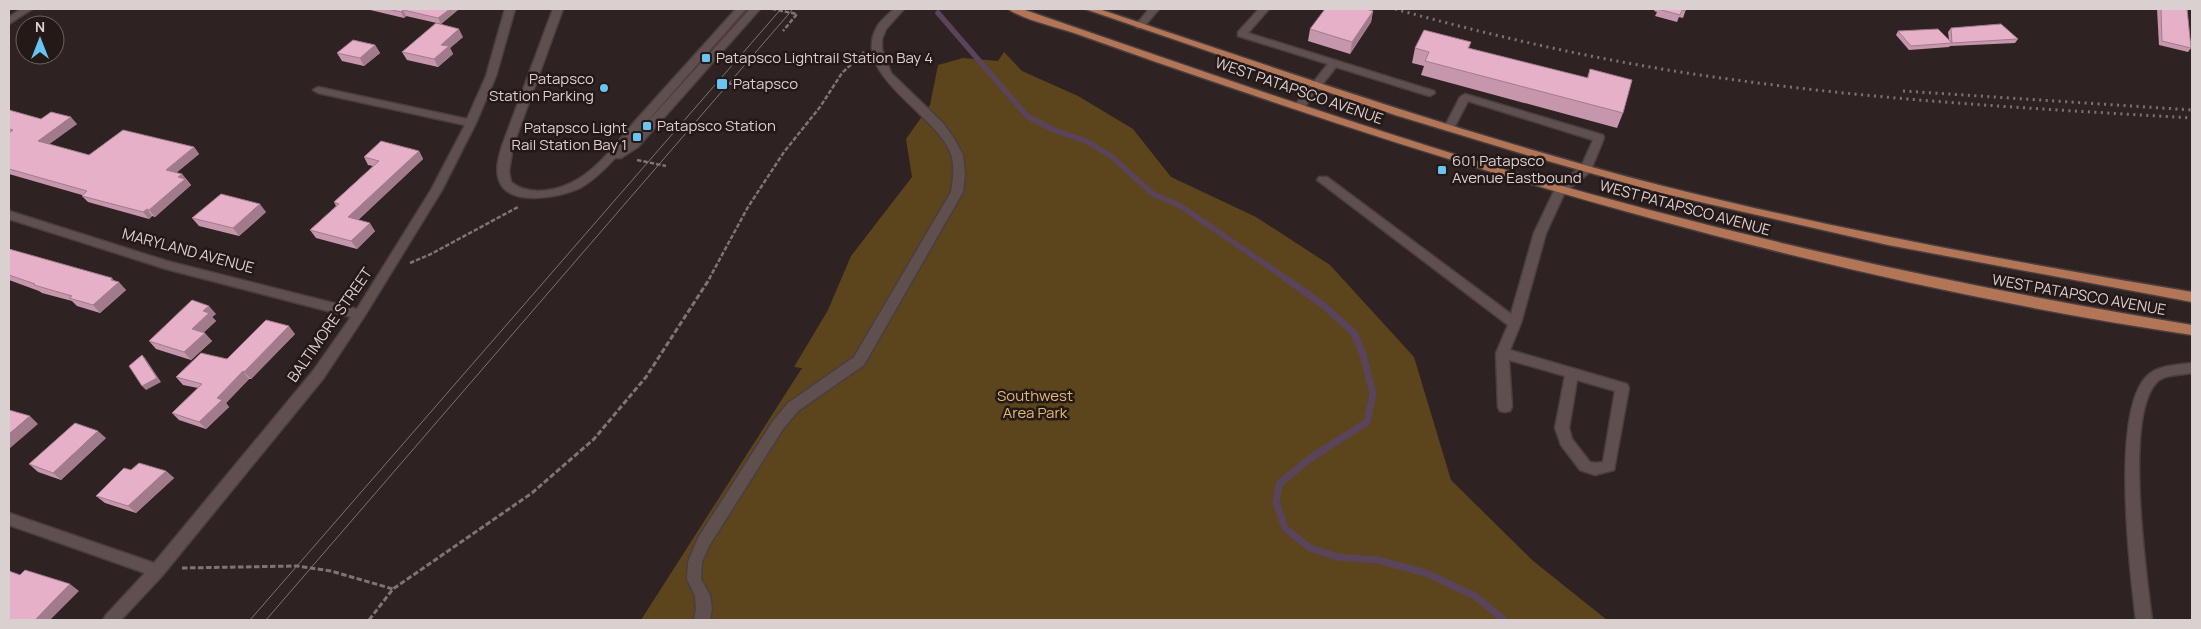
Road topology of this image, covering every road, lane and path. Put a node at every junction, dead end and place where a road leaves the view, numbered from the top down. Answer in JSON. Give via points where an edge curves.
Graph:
{"nodes":[{"id":1,"x":27,"y":9,"type":"edge"},
{"id":2,"x":510,"y":9,"type":"edge"},
{"id":3,"x":558,"y":9,"type":"edge"},
{"id":4,"x":741,"y":9,"type":"edge"},
{"id":5,"x":755,"y":9,"type":"edge"},
{"id":6,"x":772,"y":9,"type":"edge"},
{"id":7,"x":899,"y":9,"type":"edge"},
{"id":8,"x":1013,"y":9,"type":"edge"},
{"id":9,"x":1090,"y":9,"type":"edge"},
{"id":10,"x":1154,"y":9,"type":"edge"},
{"id":11,"x":1264,"y":9,"type":"edge"},
{"id":12,"x":9,"y":20,"type":"edge"},
{"id":13,"x":1140,"y":26,"type":"junction"},
{"id":14,"x":783,"y":31,"type":"dead end"},
{"id":15,"x":876,"y":44,"type":"junction"},
{"id":16,"x":1334,"y":63,"type":"junction"},
{"id":17,"x":715,"y":81,"type":"dead end"},
{"id":18,"x":732,"y":84,"type":"dead end"},
{"id":19,"x":1317,"y":85,"type":"junction"},
{"id":20,"x":318,"y":90,"type":"dead end"},
{"id":21,"x":1430,"y":93,"type":"dead end"},
{"id":22,"x":1300,"y":107,"type":"junction"},
{"id":23,"x":471,"y":123,"type":"junction"},
{"id":24,"x":1449,"y":128,"type":"junction"},
{"id":25,"x":617,"y":155,"type":"junction"},
{"id":26,"x":604,"y":163,"type":"junction"},
{"id":27,"x":666,"y":166,"type":"dead end"},
{"id":28,"x":1586,"y":169,"type":"junction"},
{"id":29,"x":1323,"y":180,"type":"dead end"},
{"id":30,"x":1560,"y":190,"type":"junction"},
{"id":31,"x":529,"y":194,"type":"junction"},
{"id":32,"x":9,"y":215,"type":"edge"},
{"id":33,"x":383,"y":277,"type":"junction"},
{"id":34,"x":2192,"y":297,"type":"edge"},
{"id":35,"x":360,"y":314,"type":"junction"},
{"id":36,"x":1515,"y":323,"type":"junction"},
{"id":37,"x":2192,"y":330,"type":"edge"},
{"id":38,"x":1502,"y":353,"type":"junction"},
{"id":39,"x":2192,"y":368,"type":"edge"},
{"id":40,"x":1572,"y":373,"type":"junction"},
{"id":41,"x":1505,"y":407,"type":"dead end"},
{"id":42,"x":9,"y":519,"type":"edge"},
{"id":43,"x":156,"y":571,"type":"junction"},
{"id":44,"x":393,"y":589,"type":"junction"},
{"id":45,"x":111,"y":620,"type":"edge"},
{"id":46,"x":369,"y":620,"type":"edge"},
{"id":47,"x":702,"y":620,"type":"edge"},
{"id":48,"x":2144,"y":620,"type":"edge"}],
"edges":[{"from":1,"to":12,"type":"street"},
{"from":2,"to":23,"type":"street","name":"BALTIMORE STREET","via":[[491,76]]},
{"from":3,"to":31,"type":"street","via":[[510,140],[503,170],[504,181],[510,187]]},
{"from":4,"to":26,"type":"street"},
{"from":5,"to":25,"type":"street","via":[[634,144]]},
{"from":6,"to":14,"type":"path","via":[[797,14]]},
{"from":7,"to":15,"type":"street","via":[[882,28]]},
{"from":8,"to":22,"type":"main road","name":"WEST PATAPSCO AVENUE"},
{"from":9,"to":13,"type":"main road","name":"WEST PATAPSCO AVENUE"},
{"from":10,"to":13,"type":"street"},
{"from":11,"to":16,"type":"street","via":[[1242,34]]},
{"from":13,"to":19,"type":"main road","name":"WEST PATAPSCO AVENUE"},
{"from":15,"to":44,"type":"path","via":[[842,73],[784,152],[662,354],[594,439],[532,493]]},
{"from":15,"to":47,"type":"street","via":[[886,74],[939,125],[950,140],[957,155],[959,174],[956,192],[859,361],[793,407],[778,424],[703,543],[695,562],[694,579],[702,595]]},
{"from":16,"to":19,"type":"street"},
{"from":16,"to":21,"type":"street"},
{"from":17,"to":18,"type":"path"},
{"from":19,"to":22,"type":"street"},
{"from":19,"to":24,"type":"main road","name":"WEST PATAPSCO AVENUE"},
{"from":20,"to":23,"type":"street"},
{"from":22,"to":30,"type":"main road","name":"WEST PATAPSCO AVENUE"},
{"from":23,"to":33,"type":"street","name":"BALTIMORE STREET","via":[[436,190]]},
{"from":24,"to":28,"type":"main road","name":"WEST PATAPSCO AVENUE"},
{"from":24,"to":28,"type":"street","via":[[1465,97],[1598,138]]},
{"from":25,"to":26,"type":"street"},
{"from":25,"to":27,"type":"path"},
{"from":26,"to":31,"type":"street","via":[[589,177],[568,189]]},
{"from":28,"to":30,"type":"street"},
{"from":28,"to":34,"type":"main road","name":"WEST PATAPSCO AVENUE","via":[[1848,233],[1976,260]]},
{"from":29,"to":36,"type":"street"},
{"from":30,"to":36,"type":"street","via":[[1540,233]]},
{"from":30,"to":37,"type":"main road","name":"WEST PATAPSCO AVENUE","via":[[1852,265]]},
{"from":31,"to":33,"type":"path","via":[[520,206]]},
{"from":32,"to":35,"type":"street","name":"MARYLAND AVENUE","via":[[166,264]]},
{"from":33,"to":35,"type":"street","name":"BALTIMORE STREET"},
{"from":35,"to":43,"type":"street","name":"BALTIMORE STREET","via":[[318,375]]},
{"from":36,"to":38,"type":"street"},
{"from":38,"to":40,"type":"street"},
{"from":38,"to":41,"type":"street"},
{"from":39,"to":48,"type":"street","via":[[2168,372],[2152,379],[2141,394],[2132,459],[2136,554]]},
{"from":40,"to":40,"type":"street","via":[[1562,428],[1566,441],[1585,466],[1595,469],[1609,466],[1622,388]]},
{"from":42,"to":43,"type":"street"},
{"from":43,"to":44,"type":"path","via":[[297,566],[331,571]]},
{"from":43,"to":45,"type":"street","name":"BALTIMORE STREET"},
{"from":44,"to":46,"type":"path"}]}
